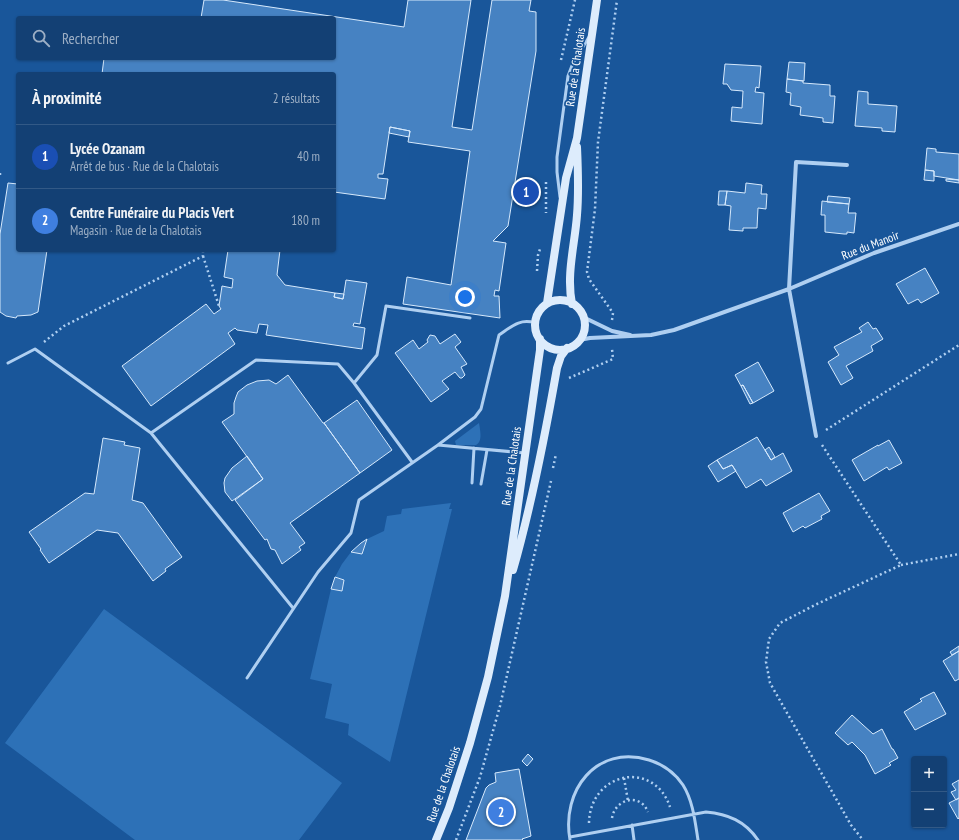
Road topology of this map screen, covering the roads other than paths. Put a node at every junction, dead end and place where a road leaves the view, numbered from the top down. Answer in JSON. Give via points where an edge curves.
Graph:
{"nodes":[{"id":1,"x":597,"y":0,"type":"edge"},
{"id":2,"x":592,"y":32,"type":"junction"},
{"id":3,"x":577,"y":138,"type":"junction"},
{"id":4,"x":846,"y":165,"type":"dead end"},
{"id":5,"x":562,"y":205,"type":"junction"},
{"id":6,"x":959,"y":224,"type":"edge"},
{"id":7,"x":788,"y":289,"type":"junction"},
{"id":8,"x":547,"y":303,"type":"junction"},
{"id":9,"x":572,"y":304,"type":"junction"},
{"id":10,"x":583,"y":317,"type":"junction"},
{"id":11,"x":470,"y":318,"type":"dead end"},
{"id":12,"x":535,"y":323,"type":"junction"},
{"id":13,"x":634,"y":336,"type":"junction"},
{"id":14,"x":540,"y":339,"type":"junction"},
{"id":15,"x":579,"y":340,"type":"junction"},
{"id":16,"x":567,"y":348,"type":"junction"},
{"id":17,"x":8,"y":363,"type":"dead end"},
{"id":18,"x":354,"y":383,"type":"junction"},
{"id":19,"x":152,"y":432,"type":"junction"},
{"id":20,"x":816,"y":436,"type":"road end"},
{"id":21,"x":438,"y":445,"type":"junction"},
{"id":22,"x":474,"y":448,"type":"junction"},
{"id":23,"x":487,"y":450,"type":"junction"},
{"id":24,"x":525,"y":453,"type":"junction"},
{"id":25,"x":412,"y":462,"type":"junction"},
{"id":26,"x":472,"y":483,"type":"dead end"},
{"id":27,"x":481,"y":484,"type":"dead end"},
{"id":28,"x":505,"y":596,"type":"junction"},
{"id":29,"x":293,"y":608,"type":"junction"},
{"id":30,"x":247,"y":678,"type":"dead end"},
{"id":31,"x":693,"y":814,"type":"junction"},
{"id":32,"x":632,"y":825,"type":"junction"},
{"id":33,"x":570,"y":838,"type":"edge"},
{"id":34,"x":436,"y":840,"type":"edge"},
{"id":35,"x":634,"y":840,"type":"edge"},
{"id":36,"x":698,"y":840,"type":"edge"},
{"id":37,"x":758,"y":840,"type":"edge"}],
"edges":[{"from":1,"to":2,"type":"main road","name":"Rue de la Chalotais"},
{"from":2,"to":3,"type":"main road","name":"Rue de la Chalotais"},
{"from":2,"to":5,"type":"lane","via":[[568,76],[557,157],[557,179]]},
{"from":3,"to":5,"type":"main road","name":"Rue de la Chalotais"},
{"from":3,"to":9,"type":"main road","name":"Rue de la Chalotais","via":[[577,215],[570,281]]},
{"from":4,"to":7,"type":"street","via":[[796,162]]},
{"from":5,"to":8,"type":"main road","name":"Rue de la Chalotais"},
{"from":6,"to":7,"type":"street","name":"Rue du Manoir","via":[[874,253]]},
{"from":7,"to":13,"type":"street","name":"Rue du Manoir","via":[[674,330]]},
{"from":7,"to":20,"type":"street"},
{"from":8,"to":9,"type":"main road","via":[[564,300]]},
{"from":8,"to":12,"type":"main road","via":[[539,312]]},
{"from":9,"to":10,"type":"main road","via":[[579,309]]},
{"from":10,"to":13,"type":"street","name":"Rue du Manoir","via":[[612,331]]},
{"from":10,"to":15,"type":"main road","via":[[583,333]]},
{"from":11,"to":18,"type":"lane","via":[[386,306],[377,355]]},
{"from":12,"to":14,"type":"main road"},
{"from":12,"to":21,"type":"lane","via":[[527,320],[515,324],[499,335],[482,409]]},
{"from":13,"to":15,"type":"street","name":"Rue du Manoir"},
{"from":14,"to":16,"type":"main road","via":[[552,348]]},
{"from":14,"to":24,"type":"main road","name":"Rue de la Chalotais"},
{"from":15,"to":16,"type":"main road"},
{"from":16,"to":28,"type":"main road","name":"Rue de la Chalotais","via":[[557,368],[542,456],[524,534]]},
{"from":17,"to":19,"type":"lane","via":[[35,349]]},
{"from":18,"to":19,"type":"lane","via":[[338,364],[256,360]]},
{"from":18,"to":25,"type":"lane"},
{"from":19,"to":29,"type":"lane"},
{"from":21,"to":22,"type":"lane"},
{"from":21,"to":25,"type":"lane"},
{"from":22,"to":23,"type":"lane"},
{"from":22,"to":26,"type":"lane"},
{"from":23,"to":24,"type":"lane"},
{"from":23,"to":27,"type":"lane"},
{"from":24,"to":28,"type":"main road","name":"Rue de la Chalotais"},
{"from":25,"to":29,"type":"lane","via":[[359,500],[351,533],[318,572]]},
{"from":28,"to":34,"type":"main road","name":"Rue de la Chalotais","via":[[470,743]]},
{"from":29,"to":30,"type":"lane"},
{"from":31,"to":32,"type":"lane"},
{"from":31,"to":33,"type":"lane","via":[[682,784],[663,766],[634,757],[616,758],[598,766],[578,786],[569,812]]},
{"from":31,"to":36,"type":"lane"},
{"from":31,"to":37,"type":"lane","via":[[720,813],[733,817],[752,831]]},
{"from":32,"to":33,"type":"lane"},
{"from":32,"to":35,"type":"lane"}]}
